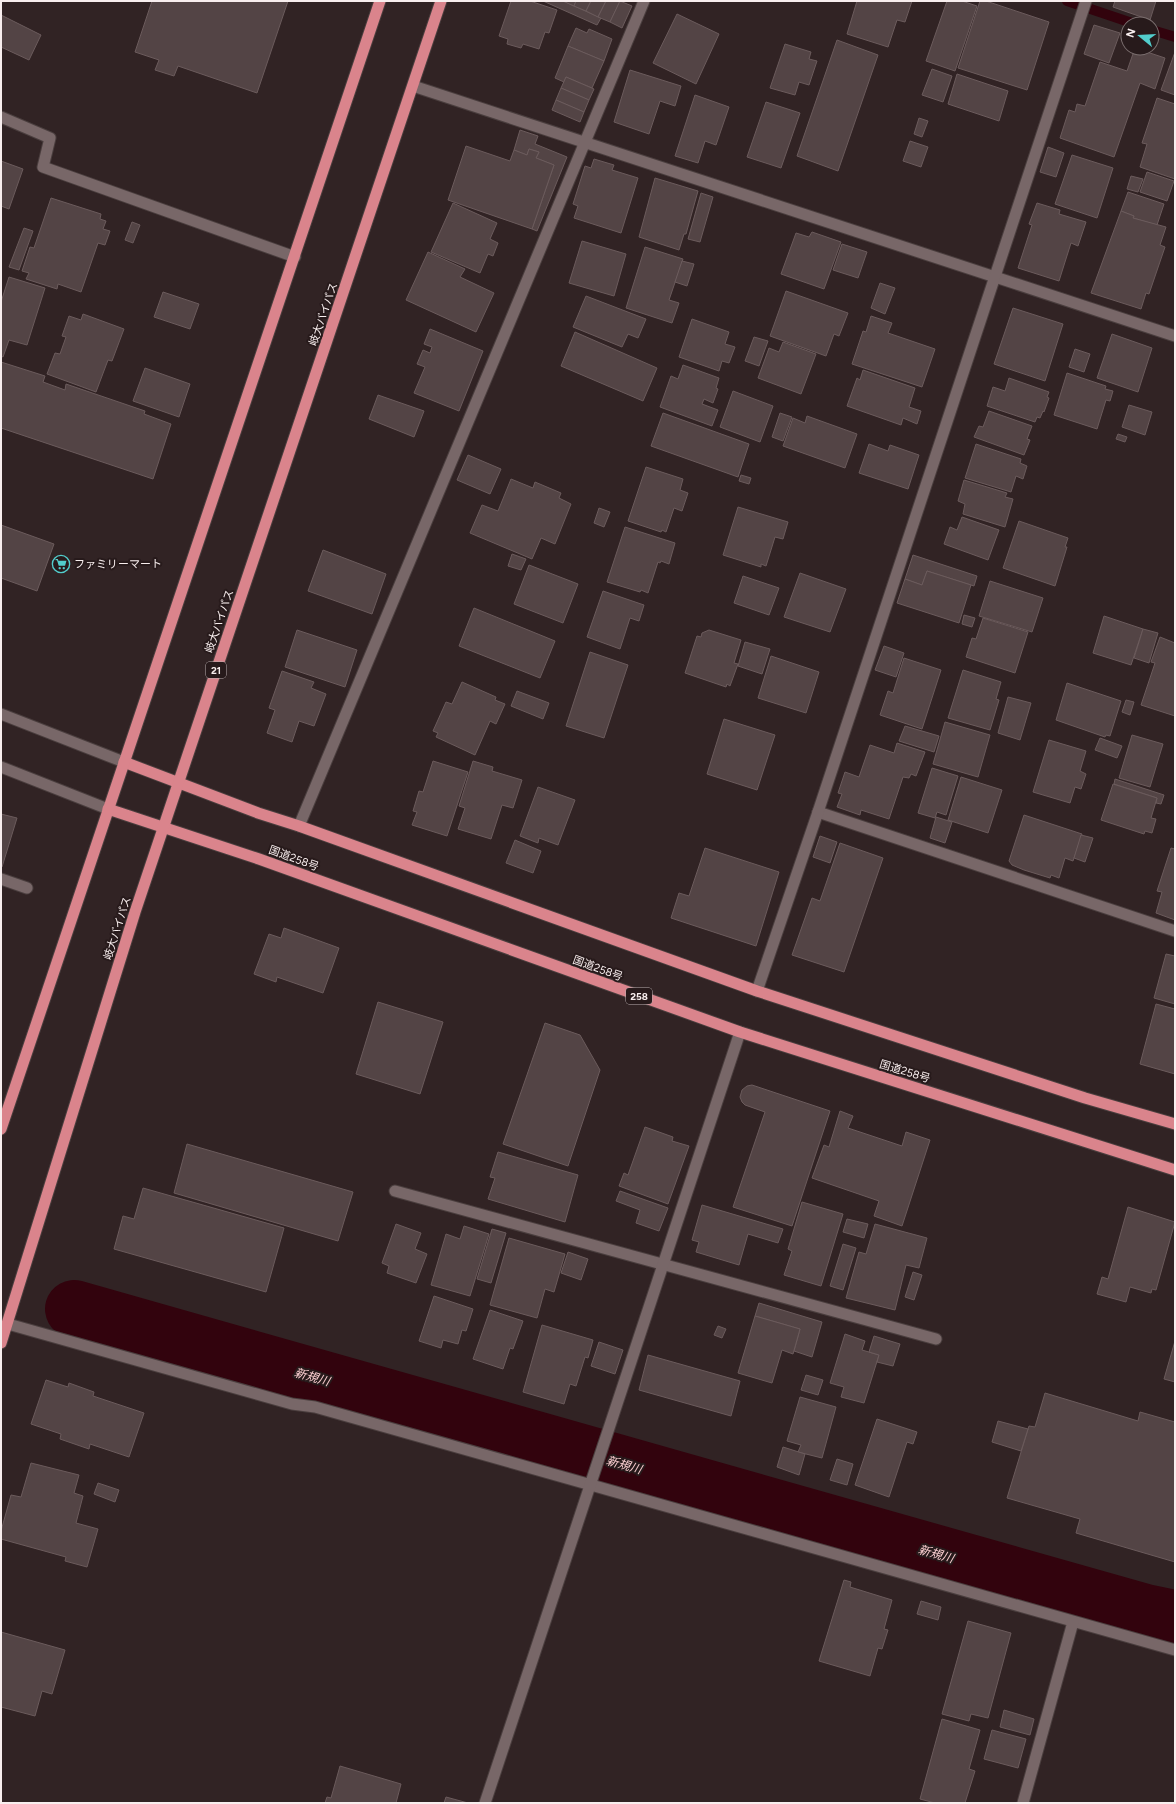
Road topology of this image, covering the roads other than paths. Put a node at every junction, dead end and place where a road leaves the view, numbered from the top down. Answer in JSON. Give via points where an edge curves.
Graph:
{"nodes":[{"id":1,"x":380,"y":1,"type":"edge"},
{"id":2,"x":441,"y":1,"type":"edge"},
{"id":3,"x":644,"y":1,"type":"edge"},
{"id":4,"x":1086,"y":1,"type":"edge"},
{"id":5,"x":413,"y":86,"type":"junction"},
{"id":6,"x":1,"y":117,"type":"edge"},
{"id":7,"x":585,"y":142,"type":"junction"},
{"id":8,"x":295,"y":256,"type":"junction"},
{"id":9,"x":994,"y":276,"type":"junction"},
{"id":10,"x":1175,"y":336,"type":"edge"},
{"id":11,"x":1,"y":714,"type":"edge"},
{"id":12,"x":124,"y":762,"type":"junction"},
{"id":13,"x":1,"y":767,"type":"edge"},
{"id":14,"x":179,"y":783,"type":"junction"},
{"id":15,"x":108,"y":809,"type":"junction"},
{"id":16,"x":818,"y":812,"type":"junction"},
{"id":17,"x":299,"y":826,"type":"junction"},
{"id":18,"x":164,"y":827,"type":"junction"},
{"id":19,"x":1,"y":879,"type":"edge"},
{"id":20,"x":27,"y":888,"type":"dead end"},
{"id":21,"x":1175,"y":931,"type":"edge"},
{"id":22,"x":757,"y":991,"type":"junction"},
{"id":23,"x":740,"y":1032,"type":"junction"},
{"id":24,"x":1175,"y":1124,"type":"edge"},
{"id":25,"x":1,"y":1129,"type":"edge"},
{"id":26,"x":1175,"y":1170,"type":"edge"},
{"id":27,"x":395,"y":1192,"type":"dead end"},
{"id":28,"x":662,"y":1265,"type":"junction"},
{"id":29,"x":8,"y":1324,"type":"junction"},
{"id":30,"x":936,"y":1339,"type":"dead end"},
{"id":31,"x":1,"y":1343,"type":"edge"},
{"id":32,"x":592,"y":1480,"type":"junction"},
{"id":33,"x":1073,"y":1622,"type":"junction"},
{"id":34,"x":1175,"y":1650,"type":"edge"},
{"id":35,"x":486,"y":1803,"type":"edge"},
{"id":36,"x":1023,"y":1803,"type":"edge"}],
"edges":[{"from":1,"to":8,"type":"highway"},
{"from":2,"to":5,"type":"highway","name":"岐大バイパス","number":"21"},
{"from":3,"to":7,"type":"street"},
{"from":4,"to":9,"type":"street"},
{"from":5,"to":7,"type":"street"},
{"from":5,"to":14,"type":"highway","name":"岐大バイパス","number":"21"},
{"from":6,"to":8,"type":"street","via":[[50,138],[42,167]]},
{"from":7,"to":9,"type":"street"},
{"from":7,"to":17,"type":"street"},
{"from":8,"to":12,"type":"highway"},
{"from":9,"to":10,"type":"street"},
{"from":9,"to":16,"type":"street"},
{"from":11,"to":12,"type":"street"},
{"from":12,"to":14,"type":"highway"},
{"from":12,"to":15,"type":"highway"},
{"from":13,"to":15,"type":"street"},
{"from":14,"to":17,"type":"highway"},
{"from":14,"to":18,"type":"highway","name":"岐大バイパス","number":"21"},
{"from":15,"to":18,"type":"highway","name":"国道258号","number":"258"},
{"from":15,"to":25,"type":"highway"},
{"from":16,"to":21,"type":"street"},
{"from":16,"to":22,"type":"street"},
{"from":17,"to":22,"type":"highway"},
{"from":18,"to":23,"type":"highway","name":"国道258号","number":"258"},
{"from":18,"to":29,"type":"highway","name":"岐大バイパス","number":"21"},
{"from":19,"to":20,"type":"street"},
{"from":22,"to":24,"type":"highway","via":[[1085,1098]]},
{"from":23,"to":26,"type":"highway","name":"国道258号","number":"258"},
{"from":23,"to":28,"type":"street"},
{"from":27,"to":28,"type":"street"},
{"from":28,"to":30,"type":"street"},
{"from":28,"to":32,"type":"street"},
{"from":29,"to":31,"type":"highway","name":"岐大バイパス","number":"21"},
{"from":29,"to":32,"type":"street","via":[[292,1404],[315,1407]]},
{"from":32,"to":33,"type":"street"},
{"from":32,"to":35,"type":"street"},
{"from":33,"to":34,"type":"street"},
{"from":33,"to":36,"type":"street"}]}
